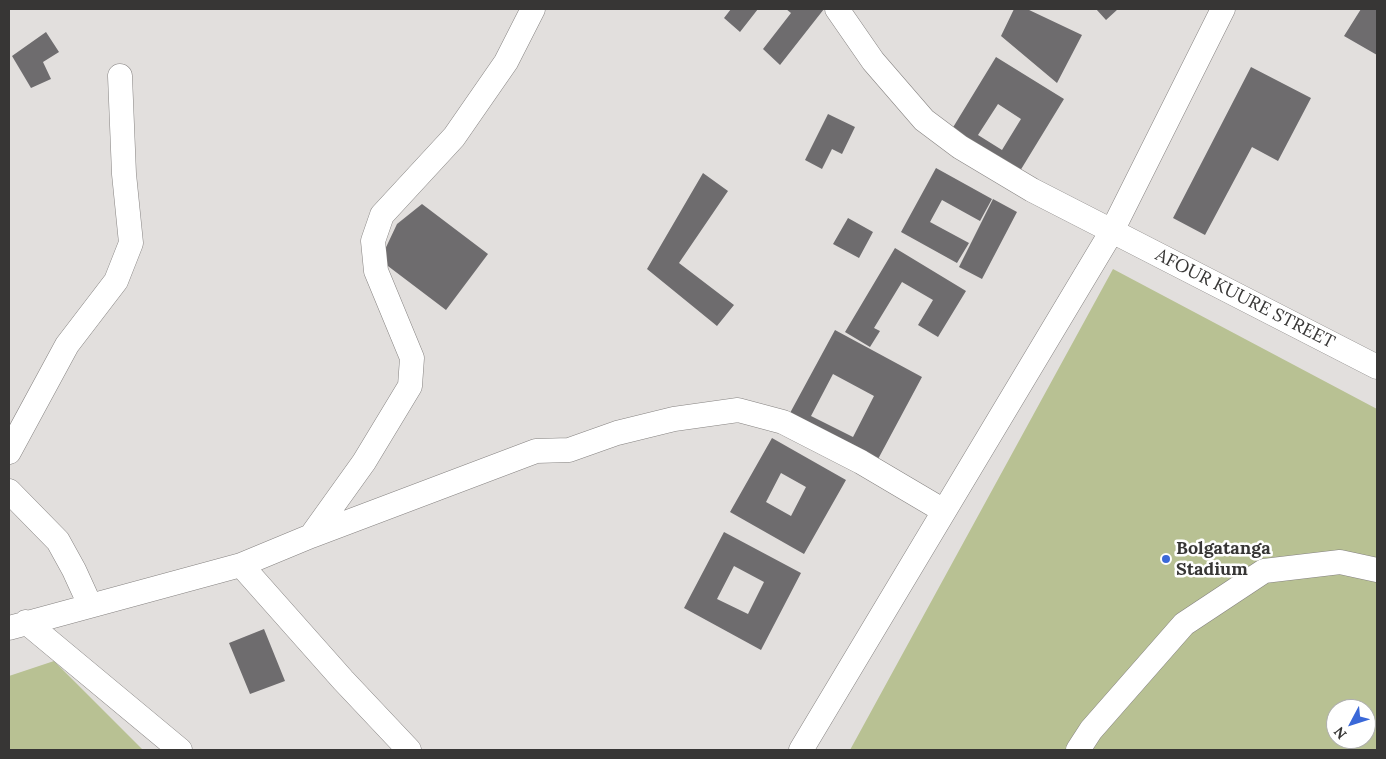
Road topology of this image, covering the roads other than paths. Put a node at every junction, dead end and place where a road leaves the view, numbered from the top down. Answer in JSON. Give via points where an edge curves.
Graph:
{"nodes":[{"id":1,"x":533,"y":9,"type":"edge"},
{"id":2,"x":837,"y":9,"type":"edge"},
{"id":3,"x":1223,"y":9,"type":"edge"},
{"id":4,"x":120,"y":76,"type":"dead end"},
{"id":5,"x":1112,"y":232,"type":"junction"},
{"id":6,"x":1377,"y":367,"type":"edge"},
{"id":7,"x":9,"y":452,"type":"edge"},
{"id":8,"x":9,"y":490,"type":"edge"},
{"id":9,"x":944,"y":511,"type":"junction"},
{"id":10,"x":310,"y":536,"type":"junction"},
{"id":11,"x":242,"y":564,"type":"junction"},
{"id":12,"x":1377,"y":570,"type":"edge"},
{"id":13,"x":90,"y":605,"type":"junction"},
{"id":14,"x":18,"y":625,"type":"edge"},
{"id":15,"x":180,"y":750,"type":"edge"},
{"id":16,"x":409,"y":750,"type":"edge"},
{"id":17,"x":801,"y":750,"type":"edge"},
{"id":18,"x":1078,"y":750,"type":"edge"}],
"edges":[{"from":1,"to":10,"type":"street","via":[[506,62],[454,138],[382,215],[373,241],[376,271],[412,358],[410,386],[364,462]]},
{"from":2,"to":5,"type":"street","name":"AFOUR KUURE STREET","via":[[873,60],[924,120],[960,147],[1032,190]]},
{"from":3,"to":5,"type":"street"},
{"from":4,"to":7,"type":"street","via":[[131,243],[116,281],[67,345]]},
{"from":5,"to":6,"type":"street","name":"AFOUR KUURE STREET"},
{"from":5,"to":9,"type":"street"},
{"from":8,"to":13,"type":"street","via":[[58,542]]},
{"from":9,"to":10,"type":"street","via":[[861,462],[783,422],[738,410],[674,419],[617,433],[569,450],[536,451]]},
{"from":9,"to":17,"type":"street"},
{"from":10,"to":11,"type":"street"},
{"from":11,"to":13,"type":"street"},
{"from":11,"to":16,"type":"street"},
{"from":12,"to":18,"type":"street","via":[[1340,562],[1264,571],[1184,624],[1090,730]]},
{"from":13,"to":14,"type":"street"},
{"from":14,"to":15,"type":"street"}]}
